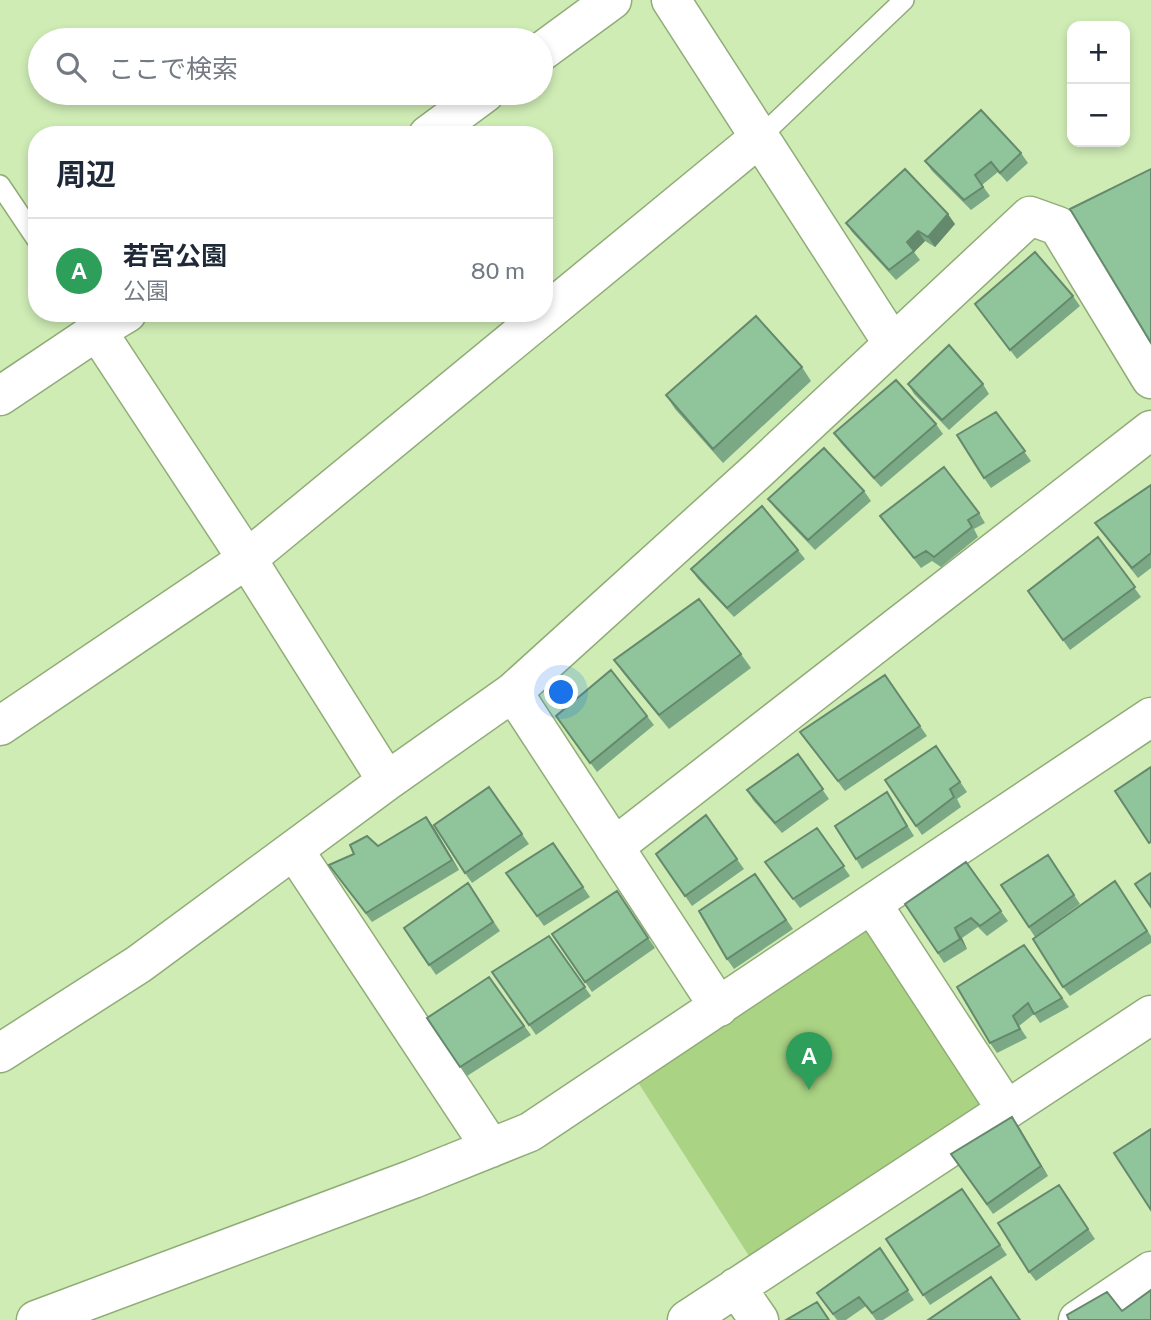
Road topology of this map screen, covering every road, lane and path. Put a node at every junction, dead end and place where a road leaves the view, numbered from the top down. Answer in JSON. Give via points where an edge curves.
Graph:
{"nodes":[{"id":1,"x":612,"y":0,"type":"edge"},
{"id":2,"x":671,"y":0,"type":"edge"},
{"id":3,"x":904,"y":0,"type":"edge"},
{"id":4,"x":553,"y":43,"type":"edge"},
{"id":5,"x":469,"y":105,"type":"edge"},
{"id":6,"x":440,"y":126,"type":"edge"},
{"id":7,"x":760,"y":136,"type":"junction"},
{"id":8,"x":0,"y":185,"type":"edge"},
{"id":9,"x":28,"y":227,"type":"edge"},
{"id":10,"x":553,"y":307,"type":"edge"},
{"id":11,"x":99,"y":322,"type":"edge"},
{"id":12,"x":105,"y":322,"type":"edge"},
{"id":13,"x":534,"y":322,"type":"edge"},
{"id":14,"x":893,"y":344,"type":"junction"},
{"id":15,"x":1151,"y":379,"type":"edge"},
{"id":16,"x":0,"y":396,"type":"edge"},
{"id":17,"x":1151,"y":430,"type":"edge"},
{"id":18,"x":247,"y":559,"type":"junction"},
{"id":19,"x":513,"y":692,"type":"junction"},
{"id":20,"x":1151,"y":717,"type":"edge"},
{"id":21,"x":0,"y":726,"type":"edge"},
{"id":22,"x":387,"y":781,"type":"junction"},
{"id":23,"x":614,"y":847,"type":"junction"},
{"id":24,"x":294,"y":850,"type":"junction"},
{"id":25,"x":872,"y":904,"type":"junction"},
{"id":26,"x":719,"y":1007,"type":"junction"},
{"id":27,"x":1151,"y":1014,"type":"edge"},
{"id":28,"x":0,"y":1053,"type":"edge"},
{"id":29,"x":1006,"y":1109,"type":"junction"},
{"id":30,"x":491,"y":1148,"type":"junction"},
{"id":31,"x":1151,"y":1271,"type":"edge"},
{"id":32,"x":736,"y":1287,"type":"junction"},
{"id":33,"x":36,"y":1320,"type":"edge"},
{"id":34,"x":687,"y":1320,"type":"edge"},
{"id":35,"x":759,"y":1320,"type":"edge"},
{"id":36,"x":1078,"y":1320,"type":"edge"}],
"edges":[{"from":1,"to":4,"type":"street"},
{"from":2,"to":7,"type":"street"},
{"from":3,"to":7,"type":"lane"},
{"from":5,"to":6,"type":"street"},
{"from":7,"to":10,"type":"street"},
{"from":7,"to":14,"type":"street"},
{"from":8,"to":9,"type":"lane"},
{"from":11,"to":16,"type":"street"},
{"from":12,"to":18,"type":"street"},
{"from":13,"to":18,"type":"street"},
{"from":14,"to":15,"type":"street","via":[[1030,216],[1058,226]]},
{"from":14,"to":19,"type":"street"},
{"from":17,"to":23,"type":"street"},
{"from":18,"to":21,"type":"street"},
{"from":18,"to":22,"type":"street"},
{"from":19,"to":22,"type":"street"},
{"from":19,"to":23,"type":"street"},
{"from":20,"to":25,"type":"street"},
{"from":22,"to":24,"type":"street"},
{"from":23,"to":26,"type":"street"},
{"from":24,"to":28,"type":"street","via":[[139,964]]},
{"from":24,"to":30,"type":"street"},
{"from":25,"to":26,"type":"street"},
{"from":25,"to":29,"type":"street"},
{"from":26,"to":30,"type":"street","via":[[530,1132]]},
{"from":27,"to":29,"type":"street"},
{"from":29,"to":32,"type":"street"},
{"from":30,"to":33,"type":"street"},
{"from":31,"to":36,"type":"street"},
{"from":32,"to":34,"type":"street"},
{"from":32,"to":35,"type":"street"}]}
